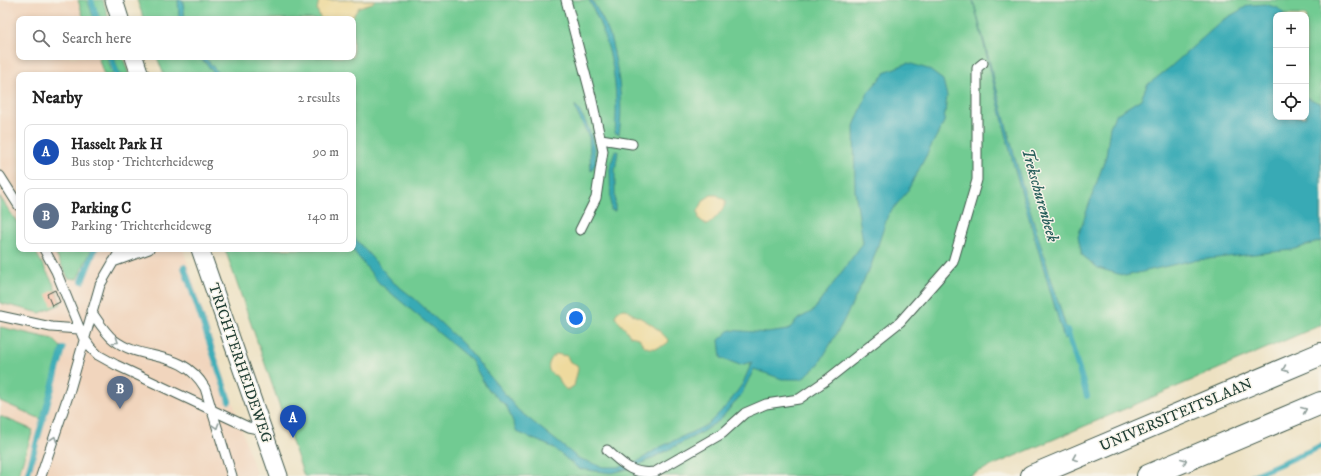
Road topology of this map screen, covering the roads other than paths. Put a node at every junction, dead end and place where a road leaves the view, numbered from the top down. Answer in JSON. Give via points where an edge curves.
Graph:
{"nodes":[{"id":1,"x":114,"y":0,"type":"edge"},
{"id":2,"x":566,"y":0,"type":"edge"},
{"id":3,"x":119,"y":16,"type":"edge"},
{"id":4,"x":135,"y":60,"type":"edge"},
{"id":5,"x":983,"y":63,"type":"dead end"},
{"id":6,"x":139,"y":72,"type":"edge"},
{"id":7,"x":601,"y":139,"type":"junction"},
{"id":8,"x":632,"y":144,"type":"dead end"},
{"id":9,"x":0,"y":176,"type":"edge"},
{"id":10,"x":16,"y":201,"type":"edge"},
{"id":11,"x":580,"y":230,"type":"dead end"},
{"id":12,"x":45,"y":252,"type":"edge"},
{"id":13,"x":119,"y":252,"type":"edge"},
{"id":14,"x":141,"y":252,"type":"edge"},
{"id":15,"x":201,"y":252,"type":"edge"},
{"id":16,"x":111,"y":263,"type":"junction"},
{"id":17,"x":91,"y":311,"type":"junction"},
{"id":18,"x":0,"y":316,"type":"edge"},
{"id":19,"x":81,"y":333,"type":"junction"},
{"id":20,"x":1321,"y":354,"type":"edge"},
{"id":21,"x":1321,"y":403,"type":"edge"},
{"id":22,"x":211,"y":409,"type":"junction"},
{"id":23,"x":263,"y":430,"type":"junction"},
{"id":24,"x":607,"y":450,"type":"dead end"},
{"id":25,"x":41,"y":476,"type":"edge"},
{"id":26,"x":232,"y":476,"type":"edge"},
{"id":27,"x":279,"y":476,"type":"edge"},
{"id":28,"x":1032,"y":476,"type":"edge"},
{"id":29,"x":1148,"y":476,"type":"edge"}],
"edges":[{"from":1,"to":3,"type":"street"},
{"from":2,"to":7,"type":"lane"},
{"from":4,"to":6,"type":"street"},
{"from":5,"to":24,"type":"lane","via":[[977,68],[977,180],[953,262],[900,322],[799,399],[766,404],[745,414],[723,433],[656,472],[643,474],[626,467]]},
{"from":7,"to":8,"type":"lane"},
{"from":7,"to":11,"type":"lane","via":[[603,151],[596,198]]},
{"from":9,"to":10,"type":"lane"},
{"from":12,"to":19,"type":"lane"},
{"from":13,"to":16,"type":"lane"},
{"from":14,"to":16,"type":"lane"},
{"from":15,"to":23,"type":"street","name":"TRICHTERHEIDEWEG"},
{"from":16,"to":17,"type":"lane"},
{"from":17,"to":19,"type":"lane"},
{"from":17,"to":22,"type":"lane","one_way":true,"via":[[109,336],[118,343],[179,362],[194,372],[205,388]]},
{"from":18,"to":19,"type":"lane"},
{"from":19,"to":22,"type":"lane","via":[[95,351],[116,365]]},
{"from":25,"to":19,"type":"lane","one_way":true,"via":[[69,393]]},
{"from":20,"to":28,"type":"highway","name":"UNIVERSITEITSLAAN","one_way":true},
{"from":29,"to":21,"type":"highway","one_way":true},
{"from":22,"to":23,"type":"lane","via":[[248,427]]},
{"from":22,"to":26,"type":"lane","one_way":true},
{"from":23,"to":27,"type":"street","name":"TRICHTERHEIDEWEG"}]}
